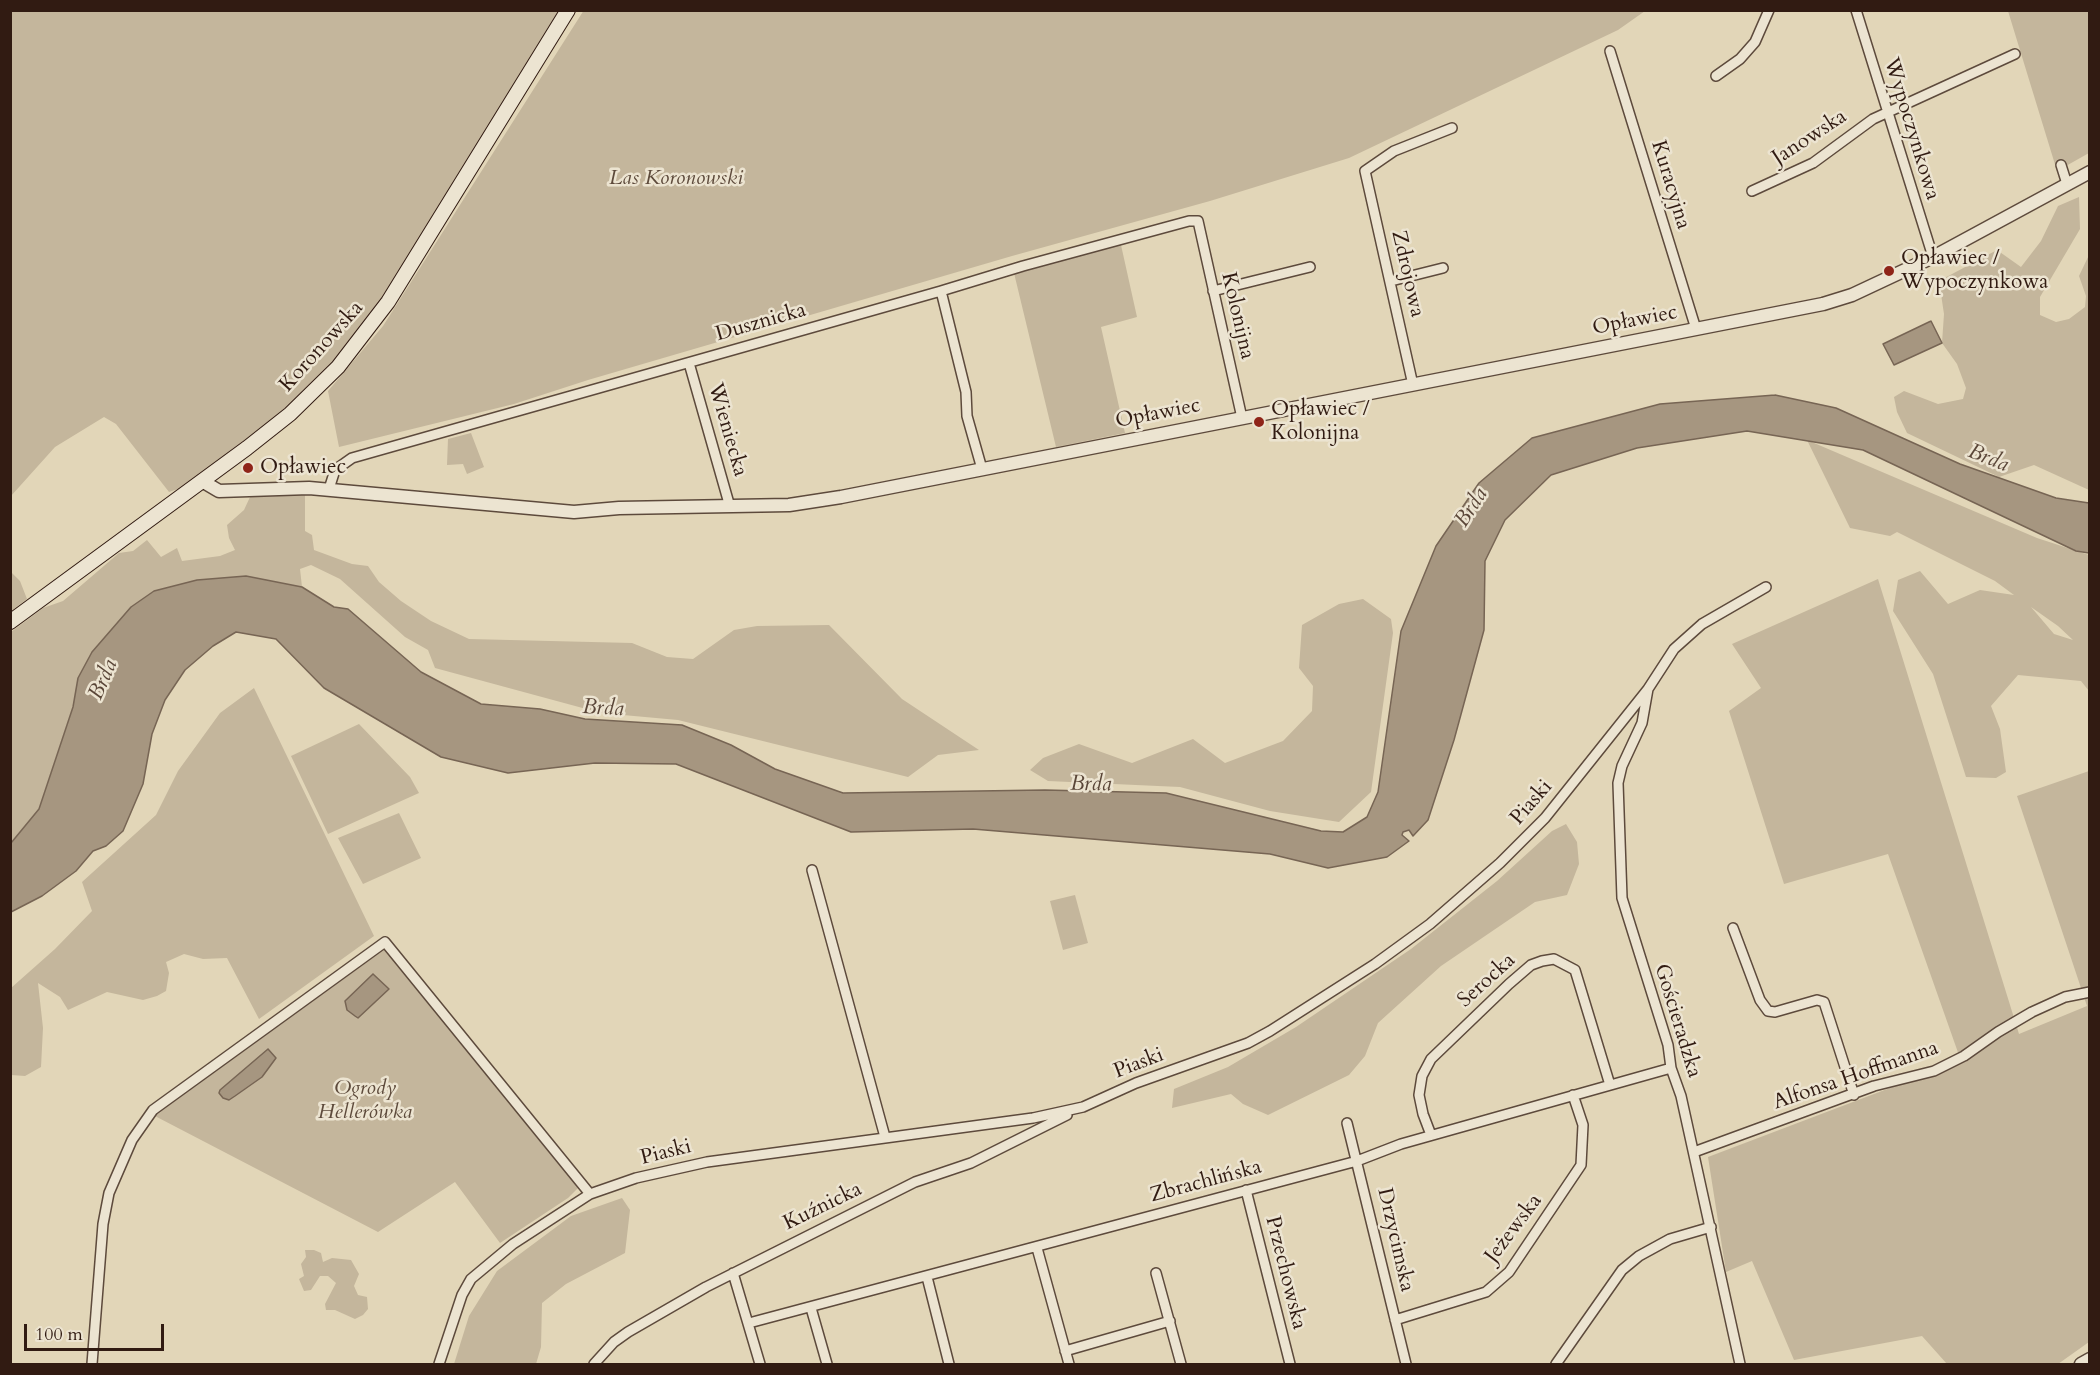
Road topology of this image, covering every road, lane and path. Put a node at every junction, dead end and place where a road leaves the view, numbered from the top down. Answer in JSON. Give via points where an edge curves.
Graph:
{"nodes":[{"id":1,"x":568,"y":10,"type":"edge"},
{"id":2,"x":1769,"y":10,"type":"edge"},
{"id":3,"x":1856,"y":10,"type":"edge"},
{"id":4,"x":1610,"y":51,"type":"dead end"},
{"id":5,"x":2015,"y":54,"type":"dead end"},
{"id":6,"x":1716,"y":76,"type":"dead end"},
{"id":7,"x":1887,"y":113,"type":"junction"},
{"id":8,"x":1452,"y":128,"type":"dead end"},
{"id":9,"x":2061,"y":165,"type":"dead end"},
{"id":10,"x":2090,"y":172,"type":"edge"},
{"id":11,"x":2067,"y":184,"type":"junction"},
{"id":12,"x":1752,"y":191,"type":"dead end"},
{"id":13,"x":1198,"y":221,"type":"joint"},
{"id":14,"x":1933,"y":257,"type":"junction"},
{"id":15,"x":1310,"y":267,"type":"dead end"},
{"id":16,"x":1443,"y":268,"type":"dead end"},
{"id":17,"x":1391,"y":281,"type":"junction"},
{"id":18,"x":940,"y":291,"type":"junction"},
{"id":19,"x":1213,"y":291,"type":"junction"},
{"id":20,"x":1696,"y":329,"type":"junction"},
{"id":21,"x":689,"y":363,"type":"junction"},
{"id":22,"x":1413,"y":385,"type":"junction"},
{"id":23,"x":1242,"y":418,"type":"junction"},
{"id":24,"x":982,"y":469,"type":"junction"},
{"id":25,"x":202,"y":481,"type":"junction"},
{"id":26,"x":329,"y":489,"type":"junction"},
{"id":27,"x":730,"y":507,"type":"junction"},
{"id":28,"x":1766,"y":587,"type":"dead end"},
{"id":29,"x":10,"y":622,"type":"edge"},
{"id":30,"x":1648,"y":689,"type":"junction"},
{"id":31,"x":812,"y":870,"type":"dead end"},
{"id":32,"x":1733,"y":928,"type":"dead end"},
{"id":33,"x":2090,"y":992,"type":"edge"},
{"id":34,"x":1671,"y":1068,"type":"junction"},
{"id":35,"x":1610,"y":1085,"type":"junction"},
{"id":36,"x":1573,"y":1095,"type":"junction"},
{"id":37,"x":1854,"y":1095,"type":"junction"},
{"id":38,"x":1083,"y":1107,"type":"junction"},
{"id":39,"x":1347,"y":1123,"type":"dead end"},
{"id":40,"x":1431,"y":1135,"type":"junction"},
{"id":41,"x":885,"y":1137,"type":"junction"},
{"id":42,"x":1694,"y":1152,"type":"junction"},
{"id":43,"x":1357,"y":1161,"type":"junction"},
{"id":44,"x":1246,"y":1190,"type":"junction"},
{"id":45,"x":590,"y":1194,"type":"junction"},
{"id":46,"x":1711,"y":1227,"type":"junction"},
{"id":47,"x":1036,"y":1248,"type":"junction"},
{"id":48,"x":733,"y":1273,"type":"junction"},
{"id":49,"x":1156,"y":1273,"type":"dead end"},
{"id":50,"x":927,"y":1277,"type":"junction"},
{"id":51,"x":811,"y":1308,"type":"junction"},
{"id":52,"x":1395,"y":1320,"type":"junction"},
{"id":53,"x":1170,"y":1321,"type":"junction"},
{"id":54,"x":749,"y":1323,"type":"junction"},
{"id":55,"x":1065,"y":1351,"type":"junction"},
{"id":56,"x":2090,"y":1359,"type":"edge"},
{"id":57,"x":1557,"y":1364,"type":"edge"},
{"id":58,"x":92,"y":1365,"type":"edge"},
{"id":59,"x":439,"y":1365,"type":"edge"},
{"id":60,"x":594,"y":1365,"type":"edge"},
{"id":61,"x":760,"y":1365,"type":"edge"},
{"id":62,"x":827,"y":1365,"type":"edge"},
{"id":63,"x":948,"y":1365,"type":"edge"},
{"id":64,"x":1069,"y":1365,"type":"edge"},
{"id":65,"x":1181,"y":1365,"type":"edge"},
{"id":66,"x":1290,"y":1365,"type":"edge"},
{"id":67,"x":1406,"y":1365,"type":"edge"},
{"id":68,"x":1740,"y":1365,"type":"edge"},
{"id":69,"x":2081,"y":1365,"type":"edge"}],
"edges":[{"from":1,"to":25,"type":"main road","name":"Koronowska","via":[[360,341],[290,414]]},
{"from":2,"to":6,"type":"street","via":[[1755,42]]},
{"from":3,"to":7,"type":"street","name":"Wypoczynkowa"},
{"from":4,"to":20,"type":"street","name":"Kuracyjna"},
{"from":5,"to":7,"type":"street","name":"Janowska"},
{"from":7,"to":12,"type":"street","name":"Janowska","via":[[1856,130],[1813,163]]},
{"from":7,"to":14,"type":"street","name":"Wypoczynkowa"},
{"from":8,"to":17,"type":"street","name":"Zdrojowa","via":[[1394,151],[1365,171]]},
{"from":9,"to":11,"type":"street"},
{"from":10,"to":11,"type":"street","name":"Opławiec"},
{"from":11,"to":14,"type":"street","name":"Opławiec"},
{"from":13,"to":18,"type":"street","name":"Dusznicka","via":[[1123,237]]},
{"from":13,"to":19,"type":"street","name":"Kolonijna"},
{"from":14,"to":20,"type":"street","name":"Opławiec","via":[[1837,300]]},
{"from":15,"to":19,"type":"street"},
{"from":16,"to":17,"type":"street"},
{"from":17,"to":22,"type":"street","name":"Zdrojowa"},
{"from":18,"to":21,"type":"street","name":"Dusznicka"},
{"from":18,"to":24,"type":"street"},
{"from":19,"to":23,"type":"street","name":"Kolonijna"},
{"from":20,"to":22,"type":"street","name":"Opławiec"},
{"from":21,"to":26,"type":"street","name":"Dusznicka","via":[[352,458],[335,470]]},
{"from":21,"to":27,"type":"street","name":"Wieniecka"},
{"from":22,"to":23,"type":"street","name":"Opławiec"},
{"from":23,"to":24,"type":"street","name":"Opławiec"},
{"from":24,"to":27,"type":"street","name":"Opławiec","via":[[799,504]]},
{"from":25,"to":26,"type":"street","name":"Opławiec","via":[[219,492]]},
{"from":25,"to":29,"type":"main road","name":"Koronowska"},
{"from":26,"to":27,"type":"street","name":"Opławiec","via":[[574,512]]},
{"from":28,"to":30,"type":"street","name":"Piaski","via":[[1702,624],[1674,649]]},
{"from":30,"to":34,"type":"street","name":"Gościeradzka","via":[[1642,723],[1618,783],[1619,869],[1622,898],[1668,1045]]},
{"from":30,"to":38,"type":"street","name":"Piaski","via":[[1545,818],[1430,924],[1375,964],[1248,1043],[1136,1083]]},
{"from":31,"to":41,"type":"street"},
{"from":32,"to":37,"type":"street","via":[[1760,1000],[1768,1011],[1817,1000],[1824,1002]]},
{"from":33,"to":37,"type":"street","name":"Alfonsa Hoffmanna","via":[[2065,997],[2032,1012],[1934,1071]]},
{"from":34,"to":35,"type":"street","name":"Zbrachlińska"},
{"from":34,"to":42,"type":"street","name":"Gościeradzka"},
{"from":35,"to":36,"type":"street","name":"Zbrachlińska"},
{"from":35,"to":40,"type":"street","name":"Serocka","via":[[1575,970],[1554,959],[1542,961],[1531,965],[1509,984],[1431,1059],[1422,1076],[1419,1095]]},
{"from":36,"to":40,"type":"street","name":"Zbrachlińska"},
{"from":36,"to":52,"type":"street","name":"Jeżewska","via":[[1583,1125],[1581,1165],[1509,1272],[1486,1292]]},
{"from":37,"to":42,"type":"street","name":"Alfonsa Hoffmanna"},
{"from":38,"to":41,"type":"street","name":"Piaski","via":[[1033,1118]]},
{"from":38,"to":48,"type":"street","name":"Kuźnicka","via":[[971,1163],[915,1182]]},
{"from":39,"to":43,"type":"street","name":"Drzycimska"},
{"from":40,"to":43,"type":"street","name":"Zbrachlińska"},
{"from":41,"to":45,"type":"street","name":"Piaski","via":[[707,1161]]},
{"from":42,"to":46,"type":"street","name":"Gościeradzka"},
{"from":43,"to":44,"type":"street","name":"Zbrachlińska"},
{"from":43,"to":52,"type":"street","name":"Drzycimska"},
{"from":44,"to":47,"type":"street","name":"Zbrachlińska"},
{"from":44,"to":66,"type":"street","name":"Przechowska"},
{"from":45,"to":58,"type":"street","via":[[385,942],[153,1110],[132,1140],[109,1193],[103,1224]]},
{"from":45,"to":59,"type":"street","name":"Piaski","via":[[513,1244],[471,1279]]},
{"from":46,"to":57,"type":"street","via":[[1670,1239],[1622,1270]]},
{"from":46,"to":68,"type":"street","name":"Gościeradzka"},
{"from":47,"to":50,"type":"street","name":"Zbrachlińska"},
{"from":47,"to":55,"type":"street"},
{"from":48,"to":54,"type":"street"},
{"from":48,"to":60,"type":"street","name":"Kuźnicka","via":[[628,1332]]},
{"from":49,"to":53,"type":"street"},
{"from":50,"to":51,"type":"street","name":"Zbrachlińska"},
{"from":50,"to":63,"type":"street"},
{"from":51,"to":54,"type":"street","name":"Zbrachlińska"},
{"from":51,"to":62,"type":"street"},
{"from":52,"to":67,"type":"street","name":"Drzycimska"},
{"from":53,"to":55,"type":"street"},
{"from":53,"to":65,"type":"street"},
{"from":54,"to":61,"type":"street"},
{"from":55,"to":64,"type":"street"},
{"from":56,"to":69,"type":"street"}]}
